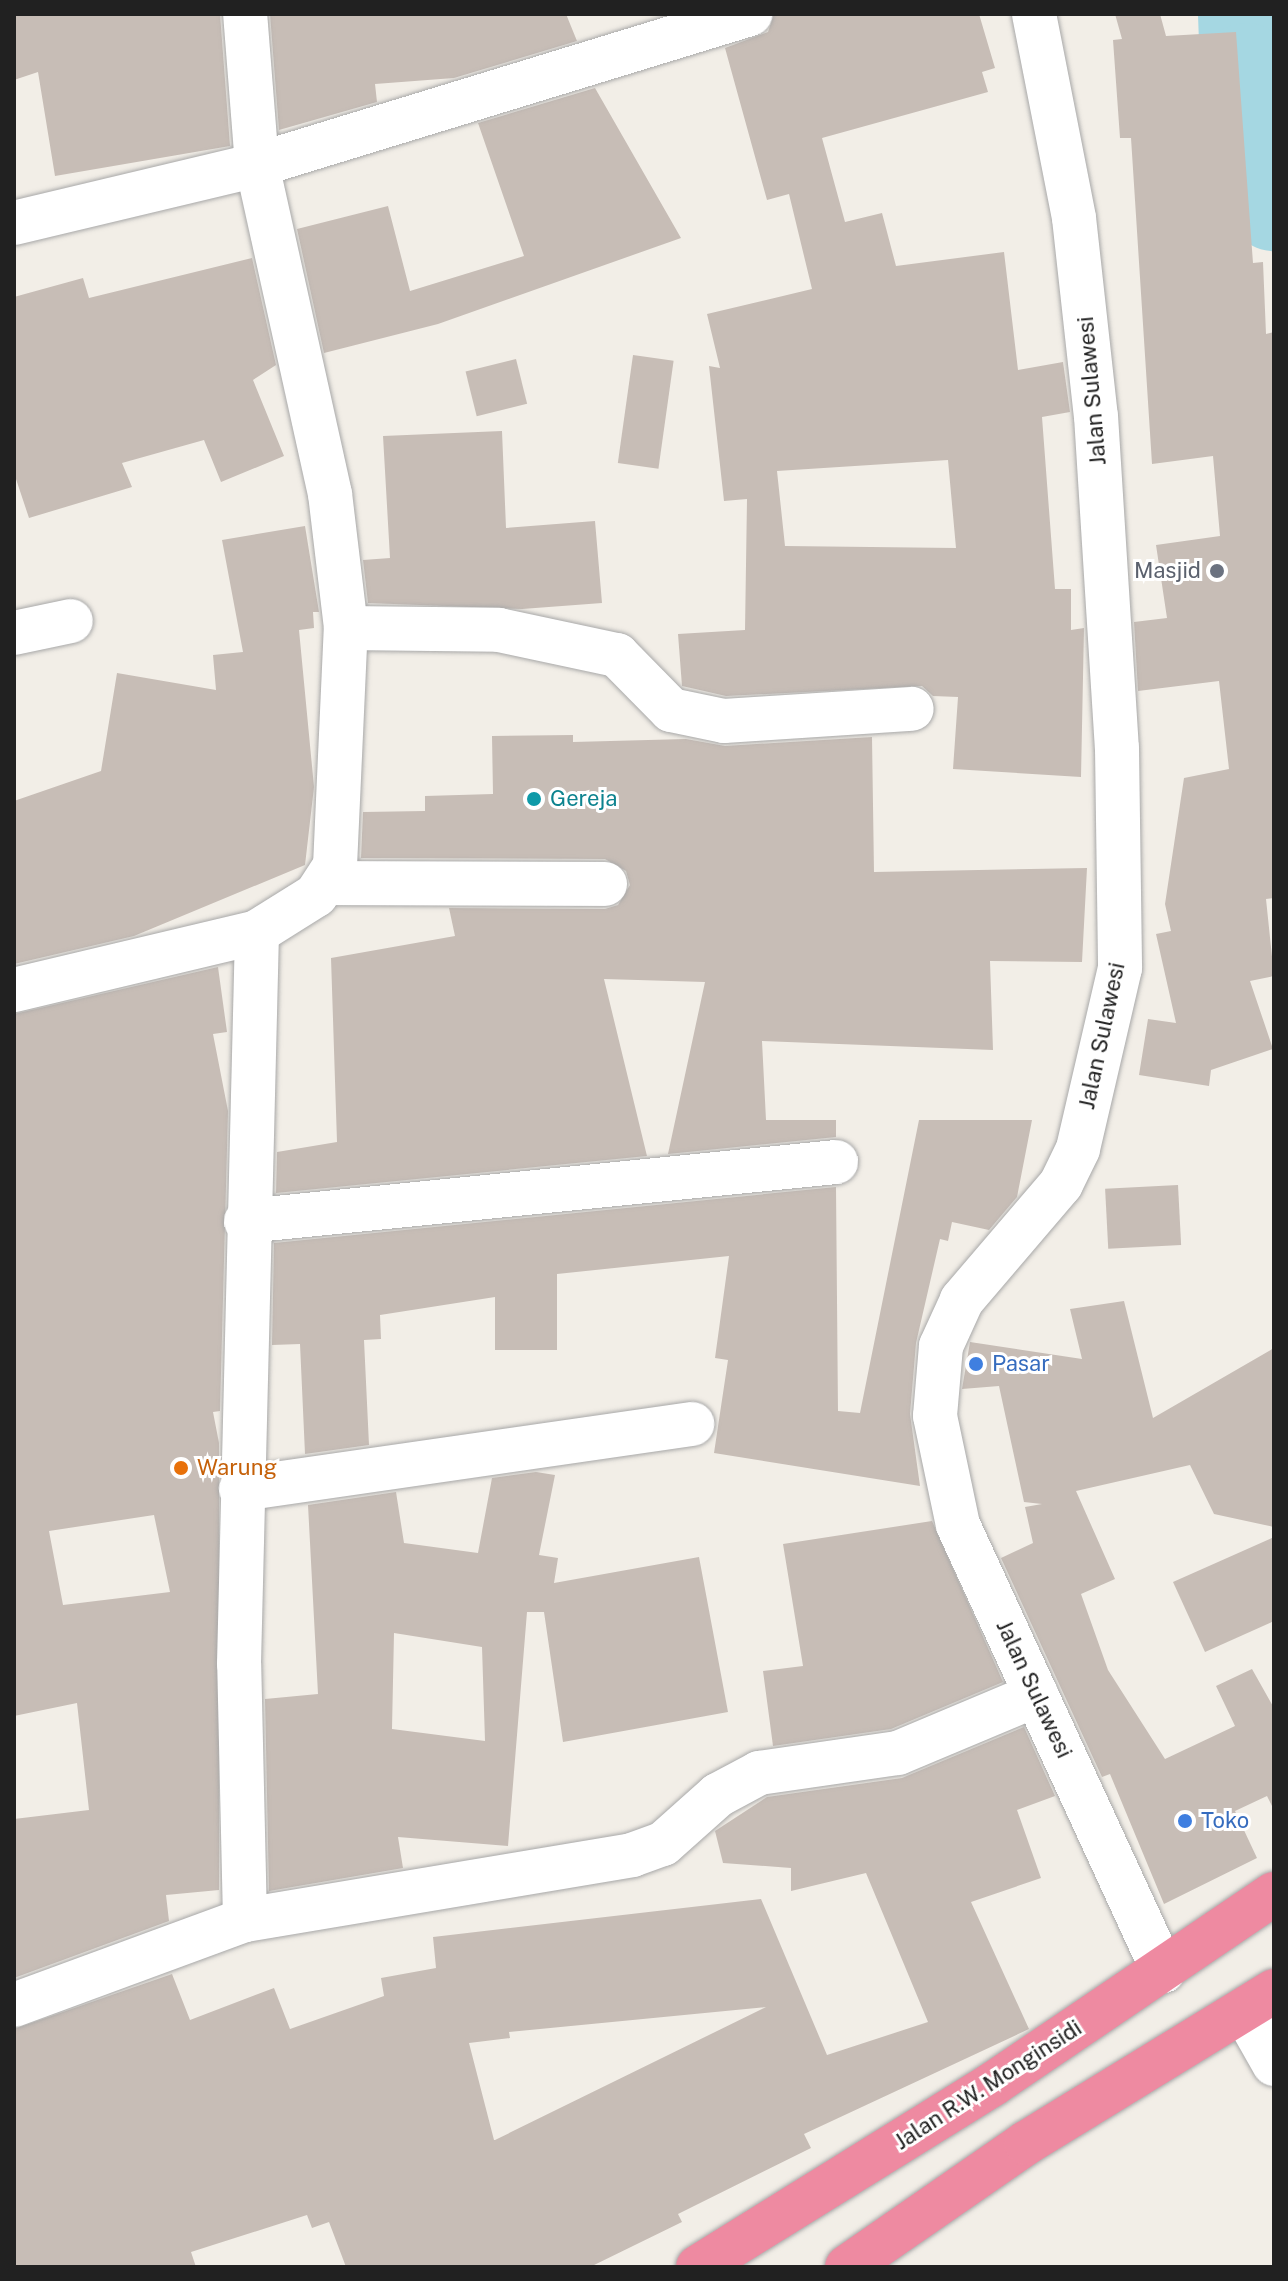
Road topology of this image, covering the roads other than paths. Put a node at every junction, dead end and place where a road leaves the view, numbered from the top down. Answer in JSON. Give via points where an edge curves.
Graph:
{"nodes":[{"id":1,"x":245,"y":14,"type":"edge"},
{"id":2,"x":750,"y":14,"type":"edge"},
{"id":3,"x":1034,"y":14,"type":"edge"},
{"id":4,"x":257,"y":165,"type":"junction"},
{"id":5,"x":14,"y":223,"type":"edge"},
{"id":6,"x":71,"y":621,"type":"dead end"},
{"id":7,"x":346,"y":628,"type":"junction"},
{"id":8,"x":14,"y":633,"type":"edge"},
{"id":9,"x":912,"y":709,"type":"dead end"},
{"id":10,"x":327,"y":883,"type":"junction"},
{"id":11,"x":605,"y":884,"type":"dead end"},
{"id":12,"x":257,"y":932,"type":"junction"},
{"id":13,"x":14,"y":990,"type":"edge"},
{"id":14,"x":836,"y":1162,"type":"dead end"},
{"id":15,"x":246,"y":1221,"type":"junction"},
{"id":16,"x":692,"y":1424,"type":"dead end"},
{"id":17,"x":241,"y":1489,"type":"junction"},
{"id":18,"x":1036,"y":1695,"type":"junction"},
{"id":19,"x":1274,"y":1894,"type":"edge"},
{"id":20,"x":245,"y":1920,"type":"junction"},
{"id":21,"x":1163,"y":1971,"type":"junction"},
{"id":22,"x":1259,"y":2001,"type":"edge"},
{"id":23,"x":14,"y":2005,"type":"edge"},
{"id":24,"x":1274,"y":2064,"type":"edge"},
{"id":25,"x":698,"y":2267,"type":"edge"},
{"id":26,"x":847,"y":2267,"type":"edge"}],
"edges":[{"from":1,"to":4,"type":"street"},
{"from":2,"to":4,"type":"street"},
{"from":3,"to":18,"type":"street","name":"Jalan Sulawesi","via":[[1074,218],[1096,416],[1117,748],[1120,968],[1078,1149],[1061,1184],[962,1300],[941,1346],[935,1416],[958,1525]]},
{"from":4,"to":5,"type":"street"},
{"from":4,"to":7,"type":"street","via":[[330,494]]},
{"from":6,"to":8,"type":"street"},
{"from":7,"to":9,"type":"street","via":[[499,630],[617,655],[671,710],[724,721]]},
{"from":7,"to":10,"type":"street","via":[[335,866]]},
{"from":10,"to":11,"type":"street"},
{"from":10,"to":12,"type":"street"},
{"from":12,"to":13,"type":"street"},
{"from":12,"to":15,"type":"street"},
{"from":14,"to":15,"type":"street"},
{"from":15,"to":17,"type":"street"},
{"from":16,"to":17,"type":"street"},
{"from":17,"to":20,"type":"street"},
{"from":18,"to":20,"type":"street","via":[[898,1753],[759,1773],[718,1795],[663,1844],[632,1855]]},
{"from":18,"to":21,"type":"street","name":"Jalan Sulawesi"},
{"from":19,"to":21,"type":"highway","name":"Jalan R.W. Monginsidi"},
{"from":20,"to":23,"type":"street"},
{"from":21,"to":25,"type":"highway","name":"Jalan R.W. Monginsidi"},
{"from":22,"to":24,"type":"street"},
{"from":22,"to":26,"type":"highway","via":[[1026,2143]]}]}
